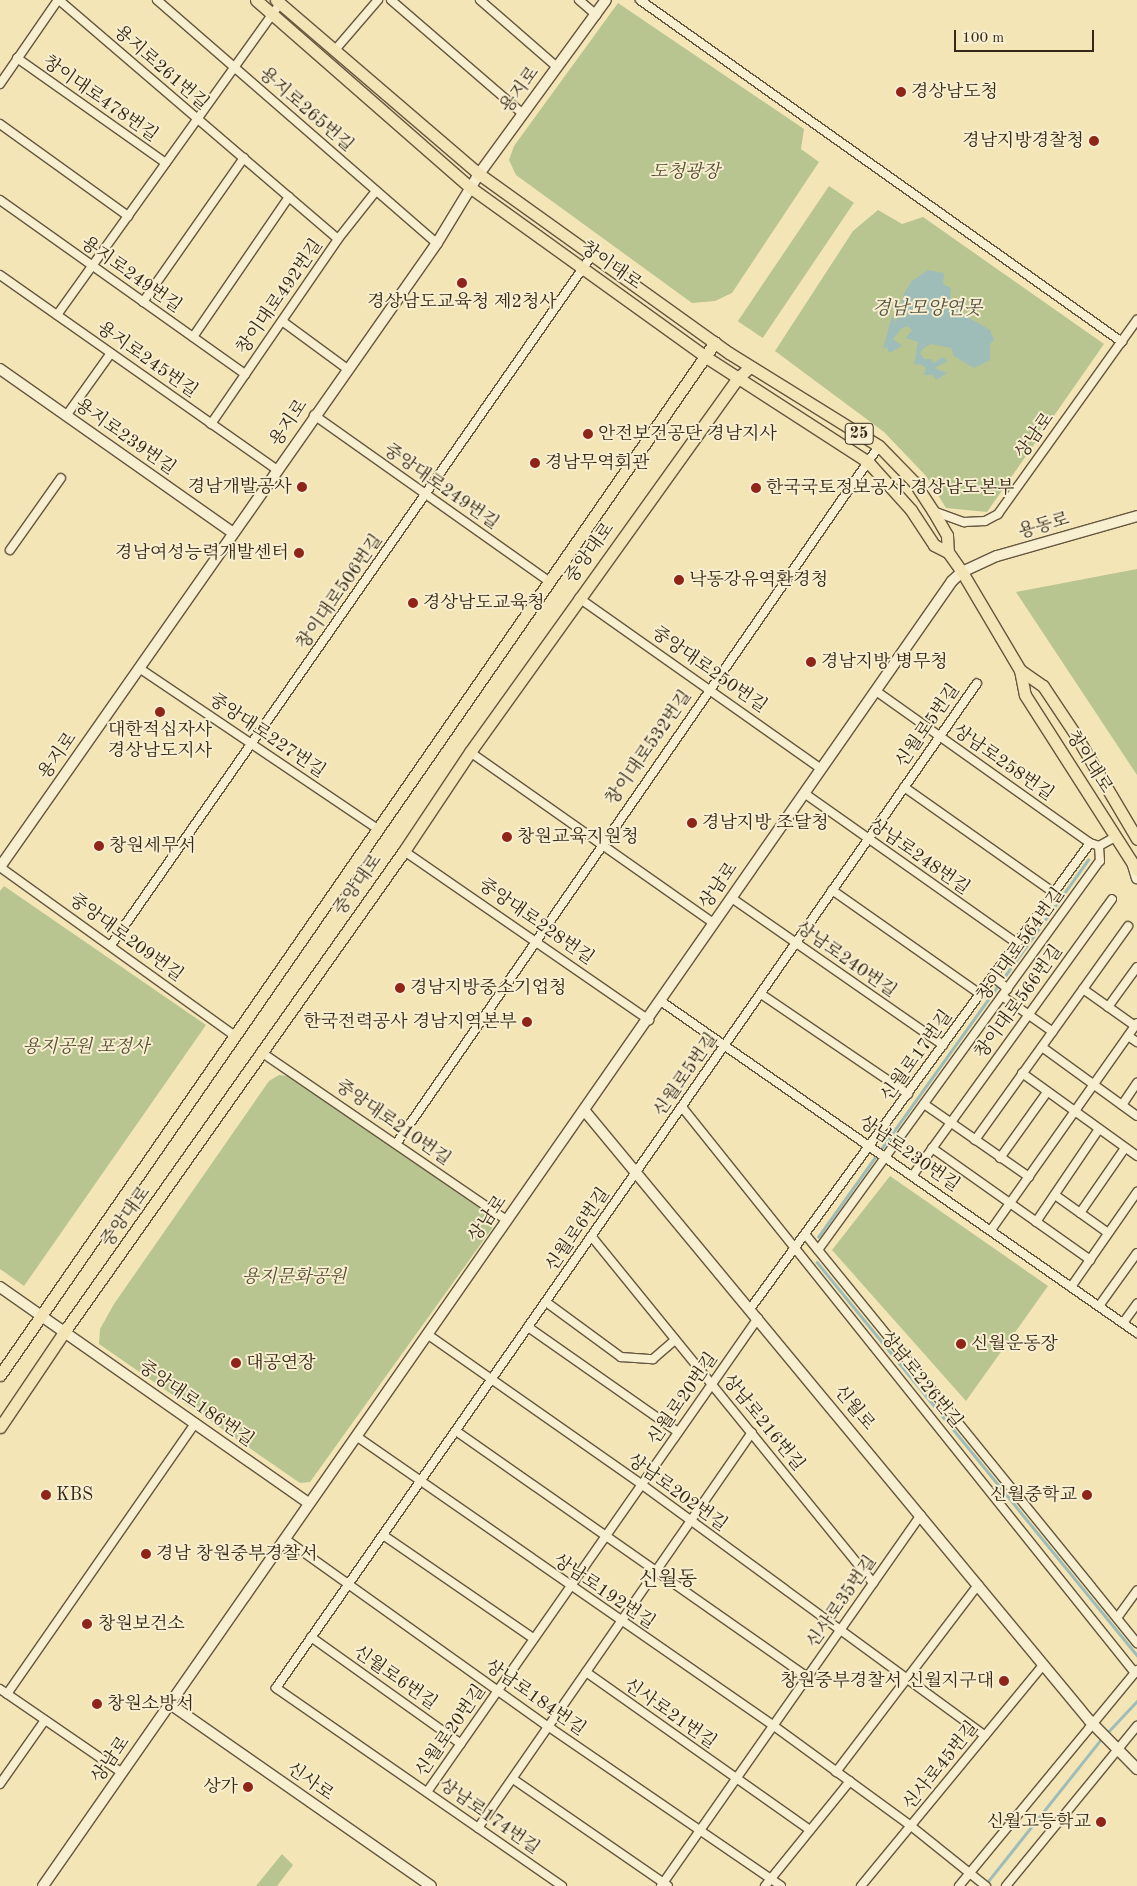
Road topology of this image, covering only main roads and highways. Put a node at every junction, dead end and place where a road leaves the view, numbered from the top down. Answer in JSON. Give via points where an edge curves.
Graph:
{"nodes":[{"id":1,"x":256,"y":0,"type":"edge"},
{"id":2,"x":606,"y":0,"type":"edge"},
{"id":3,"x":278,"y":2,"type":"edge"},
{"id":4,"x":479,"y":174,"type":"junction"},
{"id":5,"x":470,"y":188,"type":"junction"},
{"id":6,"x":715,"y":342,"type":"junction"},
{"id":7,"x":706,"y":357,"type":"junction"},
{"id":8,"x":750,"y":367,"type":"junction"},
{"id":9,"x":0,"y":369,"type":"edge"},
{"id":10,"x":738,"y":378,"type":"junction"},
{"id":11,"x":1137,"y":516,"type":"edge"},
{"id":12,"x":232,"y":532,"type":"junction"},
{"id":13,"x":948,"y":552,"type":"junction"},
{"id":14,"x":962,"y":572,"type":"junction"},
{"id":15,"x":1020,"y":670,"type":"junction"},
{"id":16,"x":1137,"y":839,"type":"edge"},
{"id":17,"x":1134,"y":865,"type":"edge"},
{"id":18,"x":0,"y":867,"type":"edge"},
{"id":19,"x":1137,"y":878,"type":"edge"},
{"id":20,"x":584,"y":1110,"type":"junction"},
{"id":21,"x":0,"y":1287,"type":"edge"},
{"id":22,"x":42,"y":1316,"type":"junction"},
{"id":23,"x":64,"y":1332,"type":"junction"},
{"id":24,"x":0,"y":1375,"type":"edge"},
{"id":25,"x":0,"y":1427,"type":"edge"},
{"id":26,"x":309,"y":1503,"type":"junction"},
{"id":27,"x":170,"y":1704,"type":"junction"},
{"id":28,"x":1137,"y":1769,"type":"edge"},
{"id":29,"x":43,"y":1886,"type":"edge"},
{"id":30,"x":431,"y":1886,"type":"edge"}],
"edges":[{"from":1,"to":5,"type":"main road","name":"창이대로"},
{"from":2,"to":4,"type":"main road","name":"용지로"},
{"from":3,"to":4,"type":"main road","name":"창이대로"},
{"from":4,"to":5,"type":"main road","name":"용지로"},
{"from":4,"to":6,"type":"main road","name":"창이대로"},
{"from":5,"to":7,"type":"main road","name":"창이대로"},
{"from":5,"to":12,"type":"main road","name":"용지로","via":[[436,243]]},
{"from":6,"to":7,"type":"main road","name":"중앙대로"},
{"from":6,"to":8,"type":"main road","name":"창이대로","number":"25"},
{"from":7,"to":10,"type":"main road","name":"창이대로"},
{"from":7,"to":22,"type":"main road","name":"중앙대로"},
{"from":8,"to":10,"type":"main road","name":"중앙대로"},
{"from":8,"to":13,"type":"main road","name":"창이대로","number":"25","via":[[879,446],[914,482],[933,511],[947,535]]},
{"from":9,"to":12,"type":"main road","name":"용지로239번길"},
{"from":10,"to":13,"type":"main road","name":"창이대로","via":[[868,462],[905,504],[934,545]]},
{"from":10,"to":23,"type":"main road","name":"중앙대로","via":[[470,752],[404,851]]},
{"from":11,"to":14,"type":"main road","name":"용동로","via":[[997,556]]},
{"from":12,"to":18,"type":"main road","name":"용지로"},
{"from":13,"to":14,"type":"main road","name":"창이대로","number":"25"},
{"from":14,"to":15,"type":"main road","name":"창이대로","number":"25"},
{"from":14,"to":20,"type":"main road","name":"상남로"},
{"from":15,"to":16,"type":"main road","name":"창이대로","number":"25","via":[[1043,686]]},
{"from":15,"to":17,"type":"main road","name":"창이대로","number":"25","via":[[1025,695]]},
{"from":17,"to":19,"type":"main road"},
{"from":20,"to":26,"type":"main road","name":"상남로"},
{"from":20,"to":28,"type":"main road","name":"신월로","via":[[1043,1665]]},
{"from":21,"to":22,"type":"main road","name":"중앙대로186번길"},
{"from":22,"to":23,"type":"main road","name":"중앙대로186번길"},
{"from":22,"to":24,"type":"main road","name":"중앙대로"},
{"from":23,"to":25,"type":"main road","name":"중앙대로"},
{"from":23,"to":26,"type":"main road","name":"중앙대로186번길"},
{"from":26,"to":27,"type":"main road","name":"상남로"},
{"from":27,"to":29,"type":"main road","name":"상남로"},
{"from":27,"to":30,"type":"main road","name":"신사로"}]}
